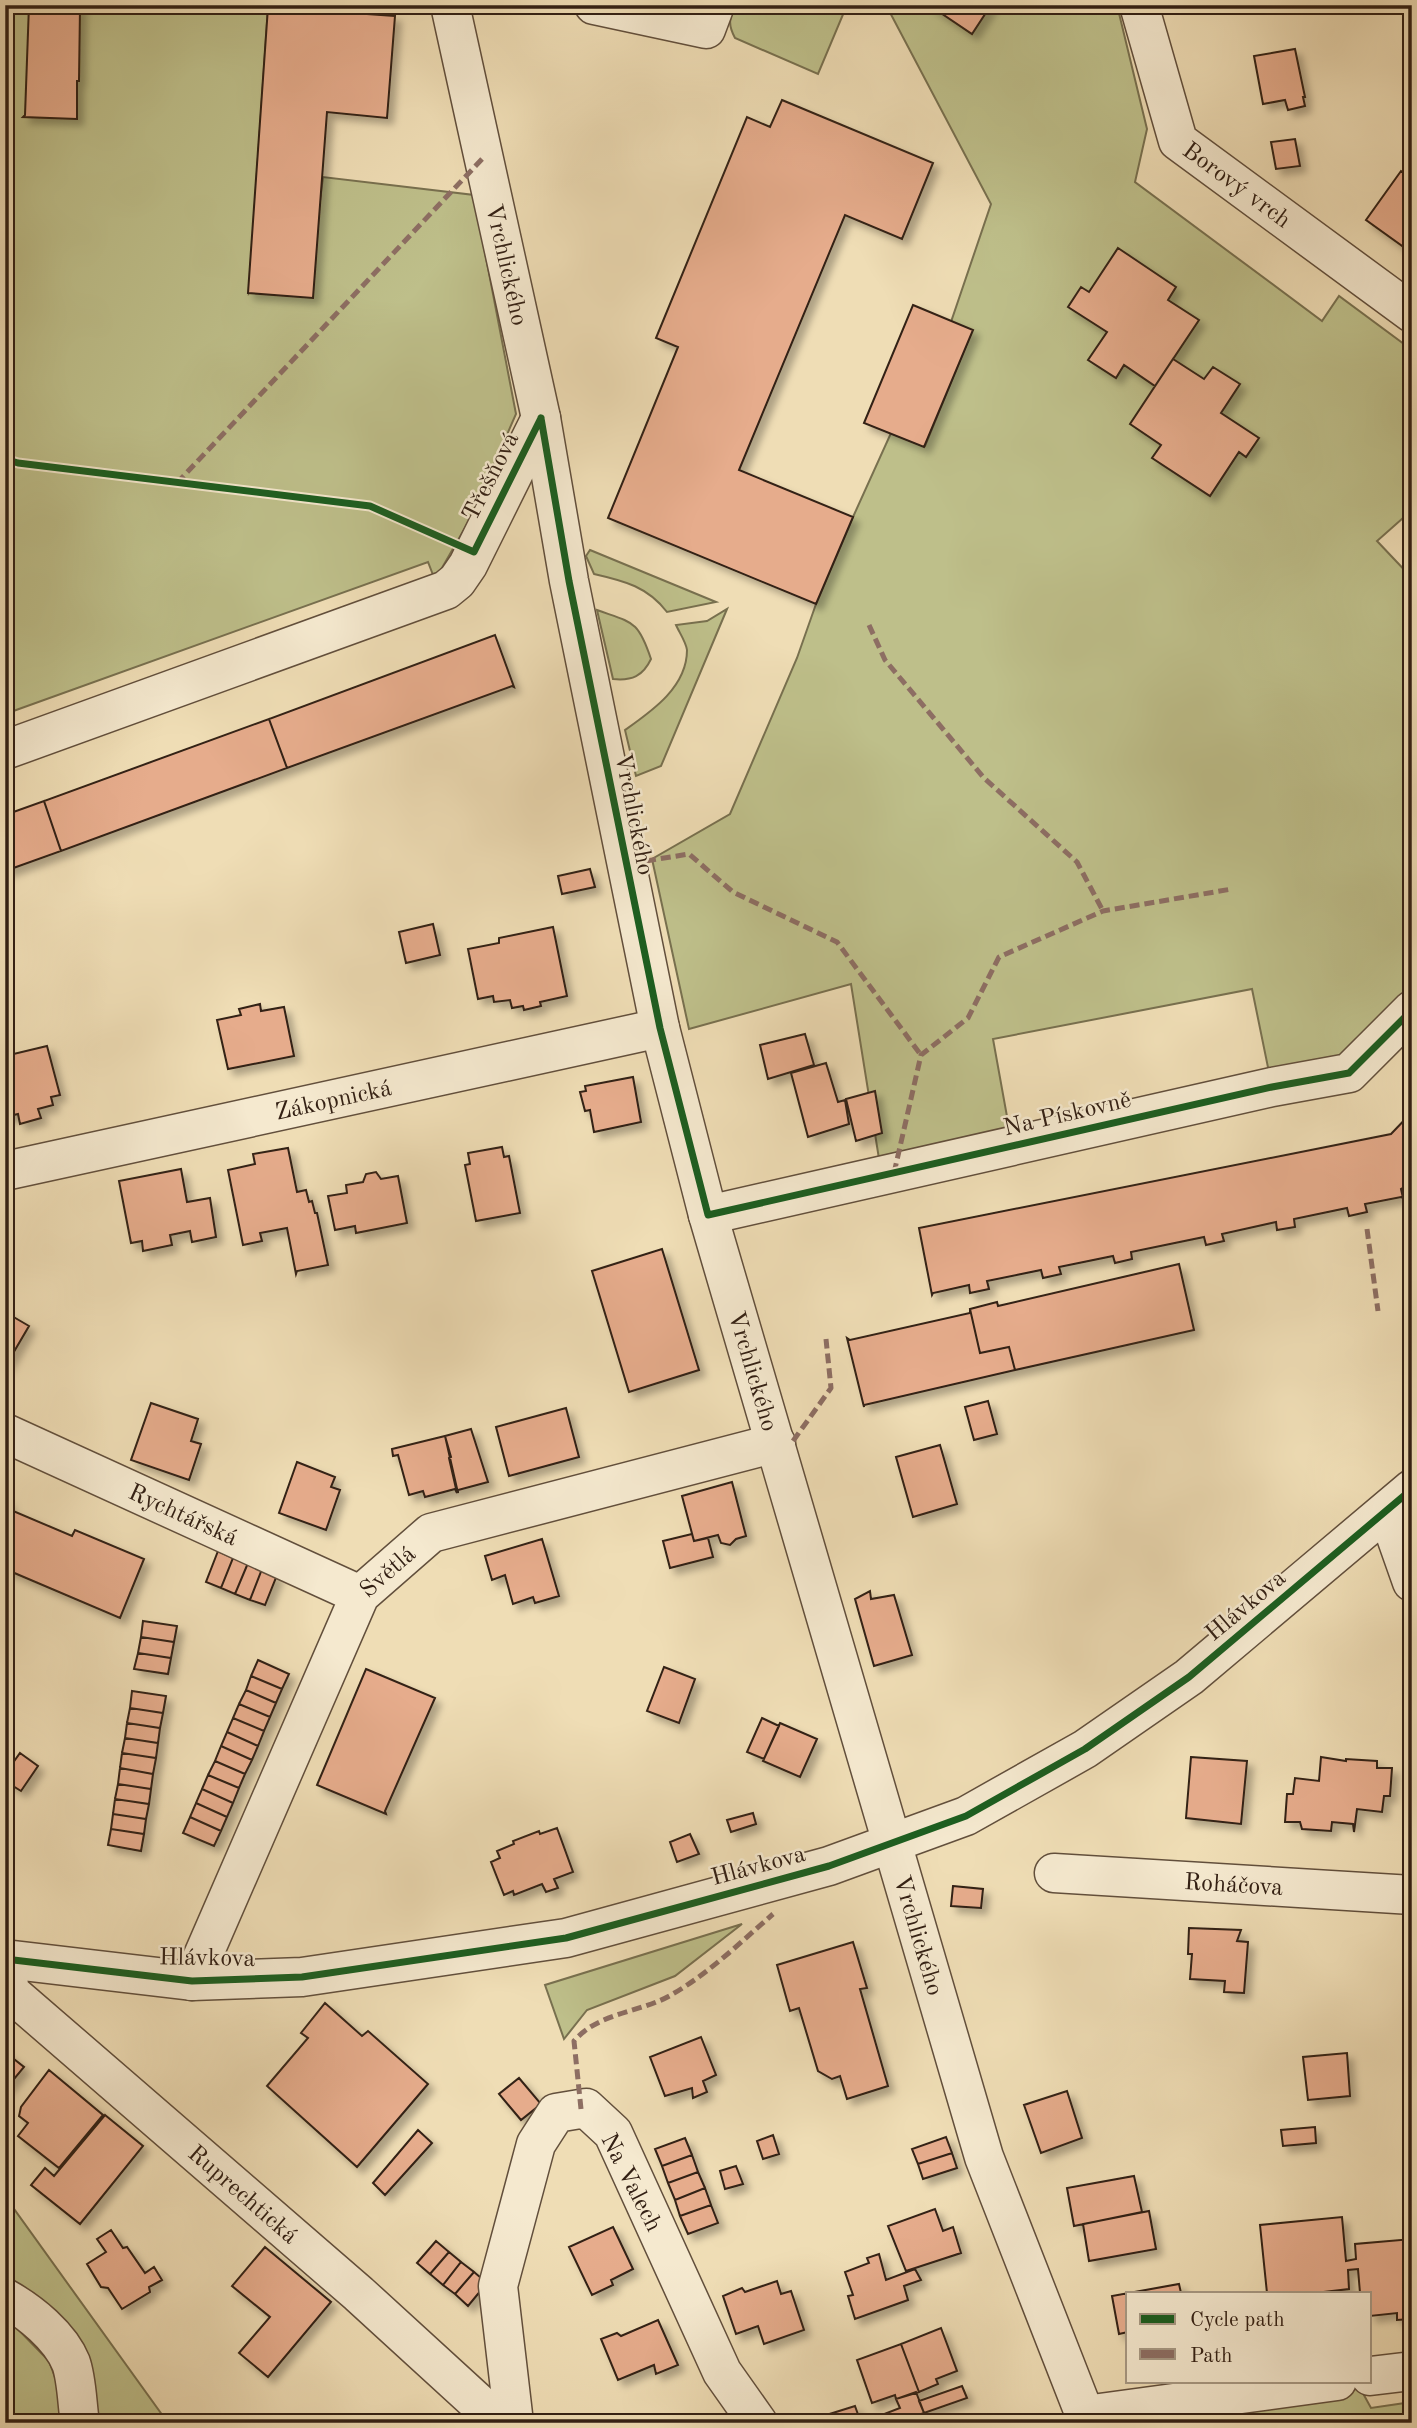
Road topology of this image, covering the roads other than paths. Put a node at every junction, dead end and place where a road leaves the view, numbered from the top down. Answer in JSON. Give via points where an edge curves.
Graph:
{"nodes":[{"id":1,"x":450,"y":5,"type":"edge"},
{"id":2,"x":594,"y":5,"type":"edge"},
{"id":3,"x":1139,"y":5,"type":"edge"},
{"id":4,"x":710,"y":17,"type":"edge"},
{"id":5,"x":1412,"y":313,"type":"edge"},
{"id":6,"x":541,"y":418,"type":"junction"},
{"id":7,"x":5,"y":750,"type":"edge"},
{"id":8,"x":1412,"y":1010,"type":"edge"},
{"id":9,"x":660,"y":1028,"type":"junction"},
{"id":10,"x":5,"y":1171,"type":"edge"},
{"id":11,"x":708,"y":1215,"type":"junction"},
{"id":12,"x":5,"y":1433,"type":"edge"},
{"id":13,"x":776,"y":1443,"type":"junction"},
{"id":14,"x":1399,"y":1500,"type":"edge"},
{"id":15,"x":1412,"y":1582,"type":"edge"},
{"id":16,"x":360,"y":1595,"type":"junction"},
{"id":17,"x":893,"y":1842,"type":"junction"},
{"id":18,"x":1054,"y":1873,"type":"dead end"},
{"id":19,"x":1412,"y":1895,"type":"edge"},
{"id":20,"x":5,"y":1959,"type":"edge"},
{"id":21,"x":192,"y":1980,"type":"junction"},
{"id":22,"x":5,"y":2298,"type":"edge"},
{"id":23,"x":1412,"y":2371,"type":"edge"},
{"id":24,"x":1372,"y":2376,"type":"edge"},
{"id":25,"x":1330,"y":2382,"type":"edge"},
{"id":26,"x":1087,"y":2419,"type":"edge"},
{"id":27,"x":80,"y":2423,"type":"edge"},
{"id":28,"x":500,"y":2423,"type":"edge"},
{"id":29,"x":514,"y":2423,"type":"edge"},
{"id":30,"x":758,"y":2423,"type":"edge"}],
"edges":[{"from":1,"to":6,"type":"street","name":"Vrchlického"},
{"from":2,"to":4,"type":"street"},
{"from":3,"to":5,"type":"street","name":"Borový vrch","via":[[1178,141]]},
{"from":6,"to":7,"type":"street","name":"Třešňová","via":[[468,565],[446,590]]},
{"from":6,"to":9,"type":"street","name":"Vrchlického","via":[[569,581]]},
{"from":8,"to":11,"type":"street","name":"Na Pískovně","via":[[1349,1073]]},
{"from":9,"to":10,"type":"street","name":"Zákopnická"},
{"from":9,"to":11,"type":"street","name":"Vrchlického"},
{"from":11,"to":13,"type":"street","name":"Vrchlického"},
{"from":12,"to":16,"type":"street","name":"Rychtářská"},
{"from":13,"to":16,"type":"street","name":"Světlá","via":[[431,1533]]},
{"from":13,"to":17,"type":"street","name":"Vrchlického"},
{"from":14,"to":15,"type":"street"},
{"from":14,"to":17,"type":"street","name":"Hlávkova","via":[[1189,1677],[1085,1749],[966,1816]]},
{"from":16,"to":21,"type":"street","name":"Světlá"},
{"from":17,"to":21,"type":"street","name":"Hlávkova","via":[[828,1866],[566,1938],[302,1977]]},
{"from":17,"to":26,"type":"street","name":"Vrchlického","via":[[984,2157]]},
{"from":18,"to":19,"type":"street","name":"Roháčova"},
{"from":20,"to":21,"type":"street","name":"Hlávkova"},
{"from":20,"to":28,"type":"street","name":"Ruprechtická","via":[[10,1992],[359,2294]]},
{"from":22,"to":27,"type":"street","via":[[58,2341],[71,2364]]},
{"from":23,"to":24,"type":"street"},
{"from":25,"to":26,"type":"street"},
{"from":29,"to":30,"type":"street","name":"Na Valech","via":[[498,2286],[536,2144],[556,2113],[586,2108],[613,2133],[722,2372]]}]}
